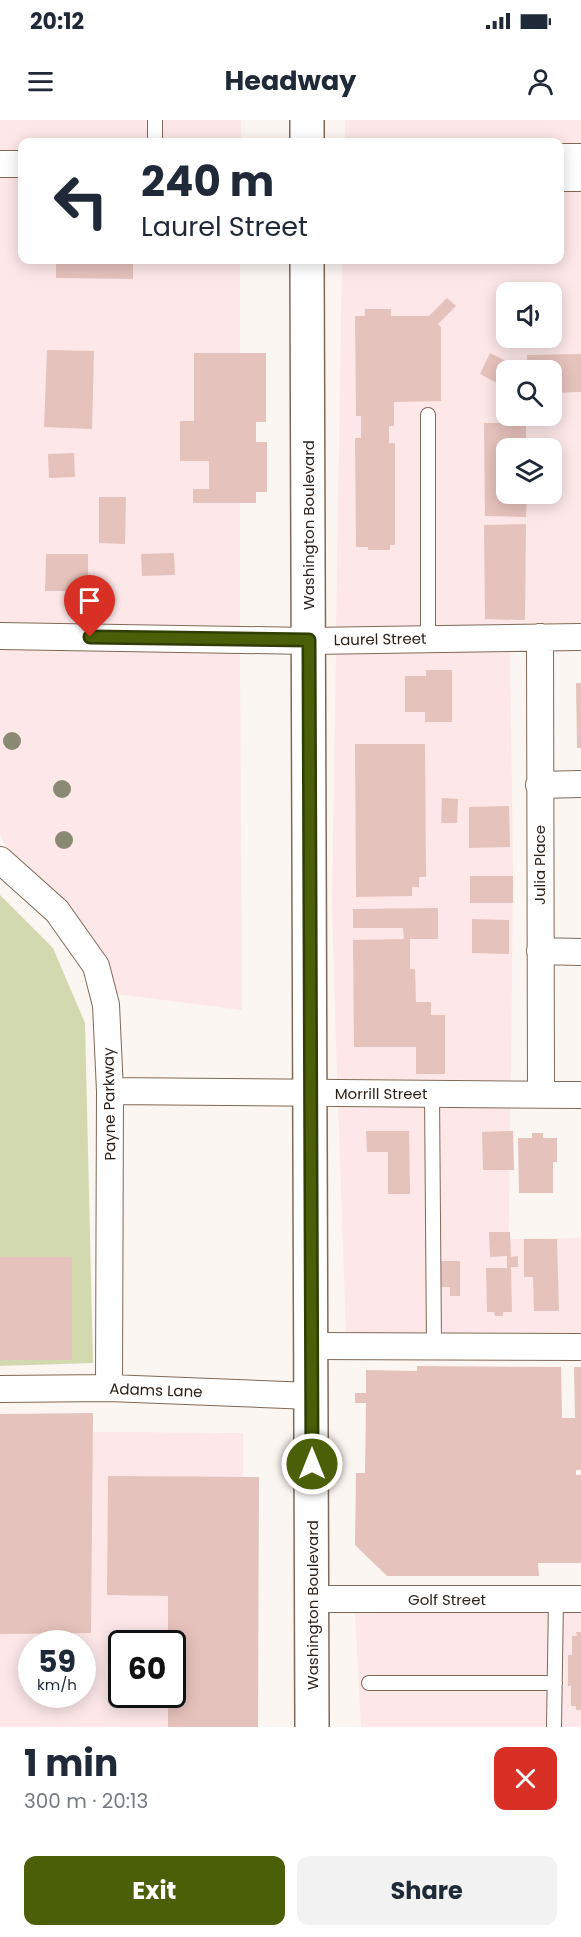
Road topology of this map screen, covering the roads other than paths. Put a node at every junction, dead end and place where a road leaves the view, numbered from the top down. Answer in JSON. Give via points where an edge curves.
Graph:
{"nodes":[{"id":1,"x":155,"y":120,"type":"edge"},
{"id":2,"x":307,"y":120,"type":"edge"},
{"id":3,"x":155,"y":138,"type":"edge"},
{"id":4,"x":307,"y":138,"type":"edge"},
{"id":5,"x":564,"y":157,"type":"edge"},
{"id":6,"x":581,"y":157,"type":"edge"},
{"id":7,"x":0,"y":164,"type":"edge"},
{"id":8,"x":18,"y":164,"type":"edge"},
{"id":9,"x":564,"y":178,"type":"edge"},
{"id":10,"x":581,"y":178,"type":"edge"},
{"id":11,"x":308,"y":264,"type":"edge"},
{"id":12,"x":428,"y":415,"type":"dead end"},
{"id":13,"x":0,"y":636,"type":"edge"},
{"id":14,"x":540,"y":637,"type":"junction"},
{"id":15,"x":581,"y":637,"type":"edge"},
{"id":16,"x":428,"y":639,"type":"junction"},
{"id":17,"x":309,"y":640,"type":"junction"},
{"id":18,"x":581,"y":784,"type":"edge"},
{"id":19,"x":539,"y":785,"type":"junction"},
{"id":20,"x":0,"y":860,"type":"edge"},
{"id":21,"x":540,"y":951,"type":"junction"},
{"id":22,"x":581,"y":952,"type":"edge"},
{"id":23,"x":110,"y":1091,"type":"junction"},
{"id":24,"x":310,"y":1093,"type":"junction"},
{"id":25,"x":432,"y":1093,"type":"junction"},
{"id":26,"x":541,"y":1094,"type":"junction"},
{"id":27,"x":581,"y":1095,"type":"edge"},
{"id":28,"x":311,"y":1346,"type":"junction"},
{"id":29,"x":434,"y":1346,"type":"junction"},
{"id":30,"x":581,"y":1347,"type":"edge"},
{"id":31,"x":109,"y":1388,"type":"junction"},
{"id":32,"x":0,"y":1389,"type":"edge"},
{"id":33,"x":311,"y":1396,"type":"junction"},
{"id":34,"x":312,"y":1599,"type":"junction"},
{"id":35,"x":569,"y":1599,"type":"edge"},
{"id":36,"x":369,"y":1683,"type":"dead end"},
{"id":37,"x":555,"y":1683,"type":"junction"},
{"id":38,"x":312,"y":1727,"type":"edge"},
{"id":39,"x":554,"y":1727,"type":"edge"}],
"edges":[{"from":1,"to":3,"type":"lane"},
{"from":2,"to":4,"type":"main road"},
{"from":5,"to":6,"type":"street"},
{"from":7,"to":8,"type":"street"},
{"from":9,"to":10,"type":"street"},
{"from":11,"to":17,"type":"main road","name":"Washington Boulevard"},
{"from":12,"to":16,"type":"lane"},
{"from":13,"to":17,"type":"street","name":"Laurel Street"},
{"from":14,"to":15,"type":"street","name":"Laurel Street"},
{"from":14,"to":16,"type":"street","name":"Laurel Street"},
{"from":14,"to":19,"type":"street","name":"Julia Place"},
{"from":16,"to":17,"type":"street","name":"Laurel Street"},
{"from":17,"to":24,"type":"main road","name":"Washington Boulevard"},
{"from":18,"to":19,"type":"street"},
{"from":19,"to":21,"type":"street","name":"Julia Place"},
{"from":20,"to":23,"type":"street","name":"Payne Parkway","via":[[57,911],[96,966],[106,1005]]},
{"from":21,"to":22,"type":"street"},
{"from":21,"to":26,"type":"street","name":"Julia Place"},
{"from":23,"to":24,"type":"street","name":"Morrill Street"},
{"from":23,"to":31,"type":"street","name":"Payne Parkway"},
{"from":24,"to":25,"type":"street","name":"Morrill Street"},
{"from":24,"to":28,"type":"main road","name":"Washington Boulevard"},
{"from":25,"to":26,"type":"street","name":"Morrill Street"},
{"from":25,"to":29,"type":"lane"},
{"from":26,"to":27,"type":"street","name":"Morrill Street"},
{"from":28,"to":29,"type":"street"},
{"from":28,"to":33,"type":"main road","name":"Washington Boulevard"},
{"from":29,"to":30,"type":"street"},
{"from":31,"to":32,"type":"street","name":"Adams Lane"},
{"from":31,"to":33,"type":"street","name":"Adams Lane"},
{"from":33,"to":34,"type":"main road","name":"Washington Boulevard"},
{"from":34,"to":35,"type":"street","name":"Golf Street"},
{"from":34,"to":38,"type":"main road","name":"Washington Boulevard"},
{"from":35,"to":37,"type":"lane"},
{"from":36,"to":37,"type":"lane"},
{"from":37,"to":39,"type":"lane"}]}
